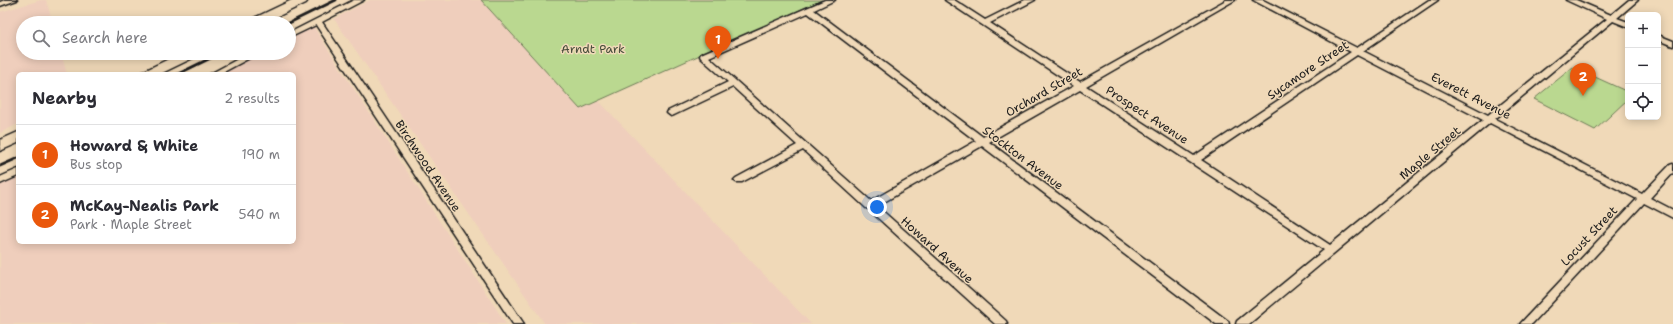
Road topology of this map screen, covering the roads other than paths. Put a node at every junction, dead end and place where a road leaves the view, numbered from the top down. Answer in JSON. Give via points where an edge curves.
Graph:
{"nodes":[{"id":1,"x":11,"y":0,"type":"edge"},
{"id":2,"x":302,"y":0,"type":"edge"},
{"id":3,"x":360,"y":0,"type":"edge"},
{"id":4,"x":831,"y":0,"type":"edge"},
{"id":5,"x":949,"y":0,"type":"edge"},
{"id":6,"x":1031,"y":0,"type":"edge"},
{"id":7,"x":1231,"y":0,"type":"edge"},
{"id":8,"x":1257,"y":0,"type":"edge"},
{"id":9,"x":1434,"y":0,"type":"edge"},
{"id":10,"x":1570,"y":0,"type":"edge"},
{"id":11,"x":1634,"y":0,"type":"edge"},
{"id":12,"x":0,"y":4,"type":"edge"},
{"id":13,"x":809,"y":10,"type":"junction"},
{"id":14,"x":269,"y":16,"type":"edge"},
{"id":15,"x":1612,"y":18,"type":"junction"},
{"id":16,"x":316,"y":22,"type":"junction"},
{"id":17,"x":985,"y":23,"type":"junction"},
{"id":18,"x":1625,"y":24,"type":"edge"},
{"id":19,"x":296,"y":32,"type":"edge"},
{"id":20,"x":1661,"y":38,"type":"edge"},
{"id":21,"x":1673,"y":44,"type":"edge"},
{"id":22,"x":1357,"y":52,"type":"junction"},
{"id":23,"x":178,"y":60,"type":"edge"},
{"id":24,"x":241,"y":60,"type":"edge"},
{"id":25,"x":153,"y":72,"type":"edge"},
{"id":26,"x":218,"y":72,"type":"edge"},
{"id":27,"x":734,"y":83,"type":"junction"},
{"id":28,"x":1081,"y":86,"type":"junction"},
{"id":29,"x":671,"y":113,"type":"dead end"},
{"id":30,"x":1489,"y":119,"type":"junction"},
{"id":31,"x":16,"y":138,"type":"edge"},
{"id":32,"x":982,"y":142,"type":"junction"},
{"id":33,"x":0,"y":146,"type":"edge"},
{"id":34,"x":803,"y":146,"type":"junction"},
{"id":35,"x":1195,"y":160,"type":"junction"},
{"id":36,"x":1673,"y":167,"type":"edge"},
{"id":37,"x":16,"y":173,"type":"edge"},
{"id":38,"x":739,"y":180,"type":"dead end"},
{"id":39,"x":0,"y":181,"type":"edge"},
{"id":40,"x":1643,"y":198,"type":"junction"},
{"id":41,"x":869,"y":206,"type":"junction"},
{"id":42,"x":1673,"y":214,"type":"edge"},
{"id":43,"x":1331,"y":250,"type":"junction"},
{"id":44,"x":519,"y":324,"type":"edge"},
{"id":45,"x":1002,"y":324,"type":"edge"},
{"id":46,"x":1224,"y":324,"type":"edge"},
{"id":47,"x":1241,"y":324,"type":"edge"},
{"id":48,"x":1525,"y":324,"type":"edge"}],
"edges":[{"from":1,"to":12,"type":"street"},
{"from":2,"to":14,"type":"main road"},
{"from":3,"to":16,"type":"street"},
{"from":4,"to":13,"type":"street"},
{"from":5,"to":17,"type":"street","name":"Prospect Avenue"},
{"from":6,"to":17,"type":"street"},
{"from":7,"to":28,"type":"street","name":"Orchard Street"},
{"from":8,"to":22,"type":"street","name":"Everett Avenue"},
{"from":9,"to":22,"type":"street","name":"Sycamore Street"},
{"from":10,"to":15,"type":"street"},
{"from":11,"to":15,"type":"street","name":"Maple Street"},
{"from":13,"to":27,"type":"street","name":"Howard Avenue","via":[[704,56]]},
{"from":13,"to":32,"type":"street","name":"Stockton Avenue"},
{"from":15,"to":18,"type":"street"},
{"from":15,"to":30,"type":"street","name":"Maple Street"},
{"from":16,"to":19,"type":"street"},
{"from":16,"to":44,"type":"street","name":"Birchwood Avenue"},
{"from":17,"to":28,"type":"street","name":"Prospect Avenue"},
{"from":20,"to":21,"type":"street"},
{"from":22,"to":30,"type":"street","name":"Everett Avenue"},
{"from":22,"to":35,"type":"street","name":"Sycamore Street"},
{"from":23,"to":25,"type":"main road"},
{"from":24,"to":26,"type":"street"},
{"from":27,"to":29,"type":"street"},
{"from":27,"to":34,"type":"street","name":"Howard Avenue"},
{"from":28,"to":32,"type":"street","name":"Orchard Street"},
{"from":28,"to":35,"type":"street","name":"Prospect Avenue"},
{"from":30,"to":40,"type":"street","name":"Everett Avenue"},
{"from":30,"to":43,"type":"street","name":"Maple Street"},
{"from":31,"to":33,"type":"main road"},
{"from":32,"to":41,"type":"street","name":"Orchard Street"},
{"from":32,"to":46,"type":"street","name":"Stockton Avenue"},
{"from":34,"to":38,"type":"street"},
{"from":34,"to":41,"type":"street","name":"Howard Avenue"},
{"from":35,"to":43,"type":"street","name":"Prospect Avenue"},
{"from":36,"to":40,"type":"street","name":"Locust Street"},
{"from":37,"to":39,"type":"street"},
{"from":40,"to":42,"type":"street","name":"Everett Avenue"},
{"from":40,"to":48,"type":"street","name":"Locust Street"},
{"from":41,"to":45,"type":"street","name":"Howard Avenue"},
{"from":43,"to":47,"type":"street","name":"Maple Street"}]}
